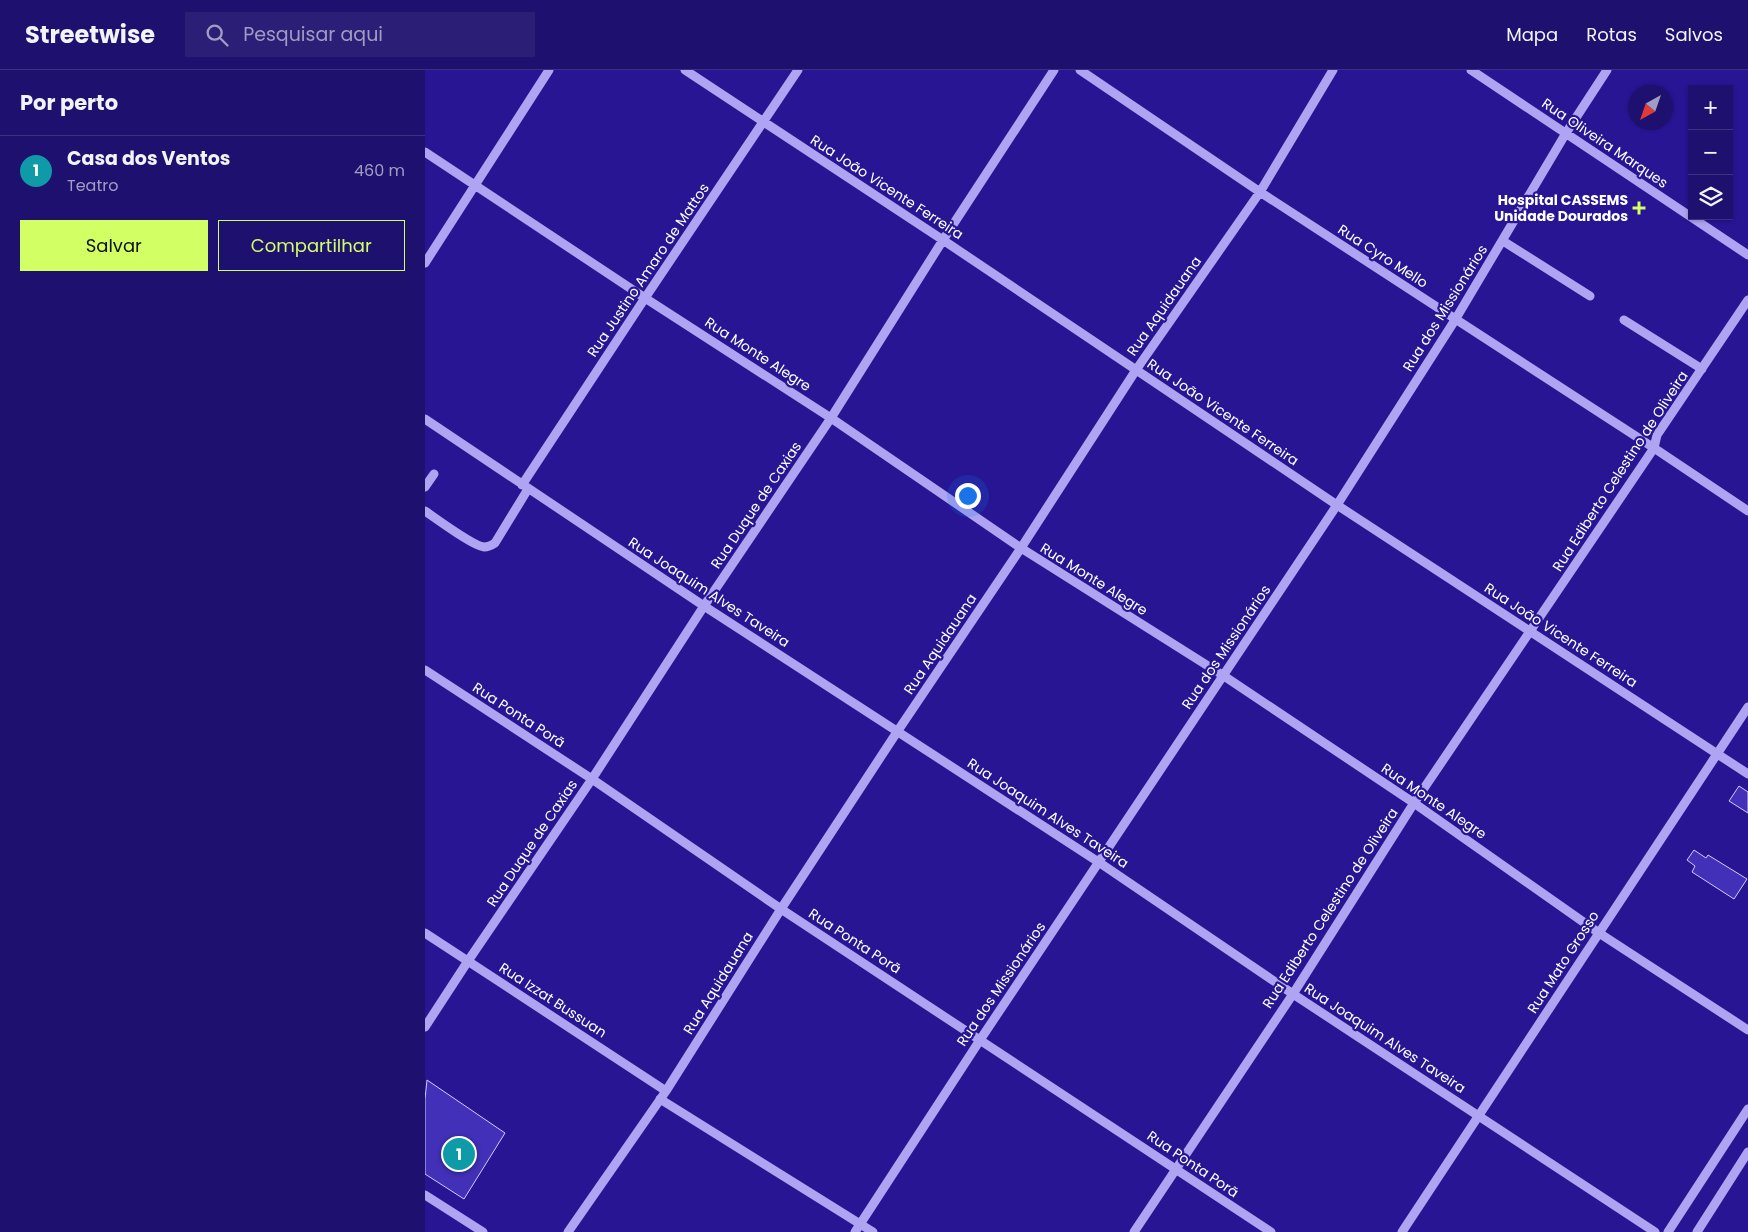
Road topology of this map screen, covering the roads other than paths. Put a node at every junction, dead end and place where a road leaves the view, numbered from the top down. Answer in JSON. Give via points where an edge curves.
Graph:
{"nodes":[{"id":1,"x":549,"y":70,"type":"edge"},
{"id":2,"x":685,"y":70,"type":"edge"},
{"id":3,"x":798,"y":70,"type":"edge"},
{"id":4,"x":1054,"y":70,"type":"edge"},
{"id":5,"x":1079,"y":70,"type":"edge"},
{"id":6,"x":1333,"y":70,"type":"edge"},
{"id":7,"x":1471,"y":70,"type":"edge"},
{"id":8,"x":1607,"y":70,"type":"edge"},
{"id":9,"x":764,"y":122,"type":"junction"},
{"id":10,"x":1566,"y":133,"type":"junction"},
{"id":11,"x":425,"y":152,"type":"edge"},
{"id":12,"x":475,"y":184,"type":"junction"},
{"id":13,"x":1260,"y":192,"type":"junction"},
{"id":14,"x":943,"y":240,"type":"junction"},
{"id":15,"x":1503,"y":241,"type":"junction"},
{"id":16,"x":1748,"y":255,"type":"edge"},
{"id":17,"x":425,"y":263,"type":"edge"},
{"id":18,"x":1590,"y":296,"type":"dead end"},
{"id":19,"x":645,"y":298,"type":"junction"},
{"id":20,"x":1748,"y":300,"type":"edge"},
{"id":21,"x":1455,"y":320,"type":"junction"},
{"id":22,"x":1623,"y":320,"type":"dead end"},
{"id":23,"x":1702,"y":369,"type":"junction"},
{"id":24,"x":1136,"y":370,"type":"junction"},
{"id":25,"x":831,"y":418,"type":"junction"},
{"id":26,"x":425,"y":419,"type":"edge"},
{"id":27,"x":1654,"y":448,"type":"junction"},
{"id":28,"x":434,"y":474,"type":"dead end"},
{"id":29,"x":425,"y":487,"type":"edge"},
{"id":30,"x":525,"y":487,"type":"junction"},
{"id":31,"x":1337,"y":505,"type":"junction"},
{"id":32,"x":425,"y":511,"type":"edge"},
{"id":33,"x":1748,"y":511,"type":"edge"},
{"id":34,"x":1021,"y":548,"type":"junction"},
{"id":35,"x":704,"y":606,"type":"junction"},
{"id":36,"x":1531,"y":631,"type":"junction"},
{"id":37,"x":425,"y":670,"type":"edge"},
{"id":38,"x":1223,"y":676,"type":"junction"},
{"id":39,"x":1748,"y":707,"type":"edge"},
{"id":40,"x":897,"y":732,"type":"junction"},
{"id":41,"x":1716,"y":754,"type":"junction"},
{"id":42,"x":1748,"y":774,"type":"edge"},
{"id":43,"x":592,"y":779,"type":"junction"},
{"id":44,"x":1414,"y":803,"type":"junction"},
{"id":45,"x":1100,"y":862,"type":"junction"},
{"id":46,"x":781,"y":909,"type":"junction"},
{"id":47,"x":1599,"y":932,"type":"junction"},
{"id":48,"x":425,"y":933,"type":"edge"},
{"id":49,"x":468,"y":961,"type":"junction"},
{"id":50,"x":1293,"y":994,"type":"junction"},
{"id":51,"x":425,"y":1027,"type":"edge"},
{"id":52,"x":1748,"y":1030,"type":"edge"},
{"id":53,"x":980,"y":1040,"type":"junction"},
{"id":54,"x":666,"y":1091,"type":"junction"},
{"id":55,"x":661,"y":1100,"type":"junction"},
{"id":56,"x":1748,"y":1109,"type":"edge"},
{"id":57,"x":1478,"y":1117,"type":"junction"},
{"id":58,"x":1748,"y":1152,"type":"edge"},
{"id":59,"x":1176,"y":1168,"type":"junction"},
{"id":60,"x":425,"y":1194,"type":"edge"},
{"id":61,"x":858,"y":1228,"type":"edge"},
{"id":62,"x":483,"y":1232,"type":"edge"},
{"id":63,"x":568,"y":1232,"type":"edge"},
{"id":64,"x":873,"y":1232,"type":"edge"},
{"id":65,"x":1134,"y":1232,"type":"edge"},
{"id":66,"x":1271,"y":1232,"type":"edge"},
{"id":67,"x":1402,"y":1232,"type":"edge"},
{"id":68,"x":1655,"y":1232,"type":"edge"},
{"id":69,"x":1668,"y":1232,"type":"edge"},
{"id":70,"x":1697,"y":1232,"type":"edge"}],
"edges":[{"from":1,"to":12,"type":"street"},
{"from":2,"to":9,"type":"street","name":"Rua João Vicente Ferreira"},
{"from":3,"to":9,"type":"street","name":"Rua Justino Amaro de Mattos"},
{"from":4,"to":14,"type":"street","name":"Rua Duque de Caxias"},
{"from":5,"to":13,"type":"street","name":"Rua Cyro Mello"},
{"from":6,"to":13,"type":"street","name":"Rua Aquidauana"},
{"from":7,"to":10,"type":"street","name":"Rua Oliveira Marques"},
{"from":8,"to":10,"type":"street","name":"Rua dos Missionários"},
{"from":9,"to":14,"type":"street","name":"Rua João Vicente Ferreira"},
{"from":9,"to":19,"type":"street","name":"Rua Justino Amaro de Mattos"},
{"from":10,"to":15,"type":"street","name":"Rua dos Missionários"},
{"from":10,"to":16,"type":"street","name":"Rua Oliveira Marques"},
{"from":11,"to":12,"type":"street","name":"Rua Monte Alegre"},
{"from":12,"to":17,"type":"street"},
{"from":12,"to":19,"type":"street","name":"Rua Monte Alegre"},
{"from":13,"to":21,"type":"street","name":"Rua Cyro Mello"},
{"from":13,"to":24,"type":"street","name":"Rua Aquidauana"},
{"from":14,"to":24,"type":"street","name":"Rua João Vicente Ferreira"},
{"from":14,"to":25,"type":"street","name":"Rua Duque de Caxias"},
{"from":15,"to":18,"type":"street"},
{"from":15,"to":21,"type":"street","name":"Rua dos Missionários"},
{"from":19,"to":25,"type":"street","name":"Rua Monte Alegre"},
{"from":19,"to":30,"type":"street","name":"Rua Justino Amaro de Mattos"},
{"from":20,"to":23,"type":"street","name":"Rua Ediberto Celestino de Oliveira"},
{"from":21,"to":27,"type":"street","name":"Rua Cyro Mello"},
{"from":21,"to":31,"type":"street","name":"Rua dos Missionários"},
{"from":22,"to":23,"type":"street"},
{"from":23,"to":27,"type":"street","name":"Rua Ediberto Celestino de Oliveira","via":[[1657,435]]},
{"from":24,"to":31,"type":"street","name":"Rua João Vicente Ferreira"},
{"from":24,"to":34,"type":"street","name":"Rua Aquidauana"},
{"from":25,"to":34,"type":"street","name":"Rua Monte Alegre"},
{"from":25,"to":35,"type":"street","name":"Rua Duque de Caxias"},
{"from":26,"to":30,"type":"street","name":"Rua Joaquim Alves Taveira"},
{"from":27,"to":33,"type":"street","name":"Rua Cyro Mello"},
{"from":27,"to":36,"type":"street","name":"Rua Ediberto Celestino de Oliveira"},
{"from":28,"to":29,"type":"street"},
{"from":30,"to":32,"type":"street","name":"Rua Justino Amaro de Mattos","via":[[495,542],[489,547],[473,542]]},
{"from":30,"to":35,"type":"street","name":"Rua Joaquim Alves Taveira"},
{"from":31,"to":36,"type":"street","name":"Rua João Vicente Ferreira"},
{"from":31,"to":38,"type":"street","name":"Rua dos Missionários"},
{"from":34,"to":38,"type":"street","name":"Rua Monte Alegre"},
{"from":34,"to":40,"type":"street","name":"Rua Aquidauana"},
{"from":35,"to":40,"type":"street","name":"Rua Joaquim Alves Taveira"},
{"from":35,"to":43,"type":"street","name":"Rua Duque de Caxias"},
{"from":36,"to":41,"type":"street","name":"Rua João Vicente Ferreira"},
{"from":36,"to":44,"type":"street","name":"Rua Ediberto Celestino de Oliveira"},
{"from":37,"to":43,"type":"street","name":"Rua Ponta Porã"},
{"from":38,"to":44,"type":"street","name":"Rua Monte Alegre"},
{"from":38,"to":45,"type":"street","name":"Rua dos Missionários"},
{"from":39,"to":41,"type":"street","name":"Rua Mato Grosso"},
{"from":40,"to":45,"type":"street","name":"Rua Joaquim Alves Taveira"},
{"from":40,"to":46,"type":"street","name":"Rua Aquidauana"},
{"from":41,"to":42,"type":"street","name":"Rua João Vicente Ferreira"},
{"from":41,"to":47,"type":"street","name":"Rua Mato Grosso"},
{"from":43,"to":46,"type":"street","name":"Rua Ponta Porã"},
{"from":43,"to":49,"type":"street","name":"Rua Duque de Caxias"},
{"from":44,"to":47,"type":"street","name":"Rua Monte Alegre"},
{"from":44,"to":50,"type":"street","name":"Rua Ediberto Celestino de Oliveira"},
{"from":45,"to":50,"type":"street","name":"Rua Joaquim Alves Taveira"},
{"from":45,"to":53,"type":"street","name":"Rua dos Missionários"},
{"from":46,"to":53,"type":"street","name":"Rua Ponta Porã"},
{"from":46,"to":54,"type":"street","name":"Rua Aquidauana"},
{"from":47,"to":52,"type":"street","name":"Rua Monte Alegre"},
{"from":47,"to":57,"type":"street","name":"Rua Mato Grosso"},
{"from":48,"to":49,"type":"street","name":"Rua Izzat Bussuan"},
{"from":49,"to":51,"type":"street","name":"Rua Duque de Caxias"},
{"from":49,"to":54,"type":"street","name":"Rua Izzat Bussuan"},
{"from":50,"to":57,"type":"street","name":"Rua Joaquim Alves Taveira"},
{"from":50,"to":59,"type":"street","name":"Rua Ediberto Celestino de Oliveira"},
{"from":53,"to":59,"type":"street","name":"Rua Ponta Porã"},
{"from":53,"to":61,"type":"street","name":"Rua dos Missionários"},
{"from":54,"to":55,"type":"street","name":"Rua Aquidauana"},
{"from":55,"to":61,"type":"street"},
{"from":55,"to":63,"type":"street","name":"Rua Aquidauana"},
{"from":56,"to":69,"type":"street"},
{"from":57,"to":67,"type":"street","name":"Rua Mato Grosso"},
{"from":57,"to":68,"type":"street","name":"Rua Joaquim Alves Taveira"},
{"from":58,"to":70,"type":"street"},
{"from":59,"to":65,"type":"street","name":"Rua Ediberto Celestino de Oliveira"},
{"from":59,"to":66,"type":"street","name":"Rua Ponta Porã"},
{"from":60,"to":62,"type":"street"},
{"from":61,"to":64,"type":"street"}]}
